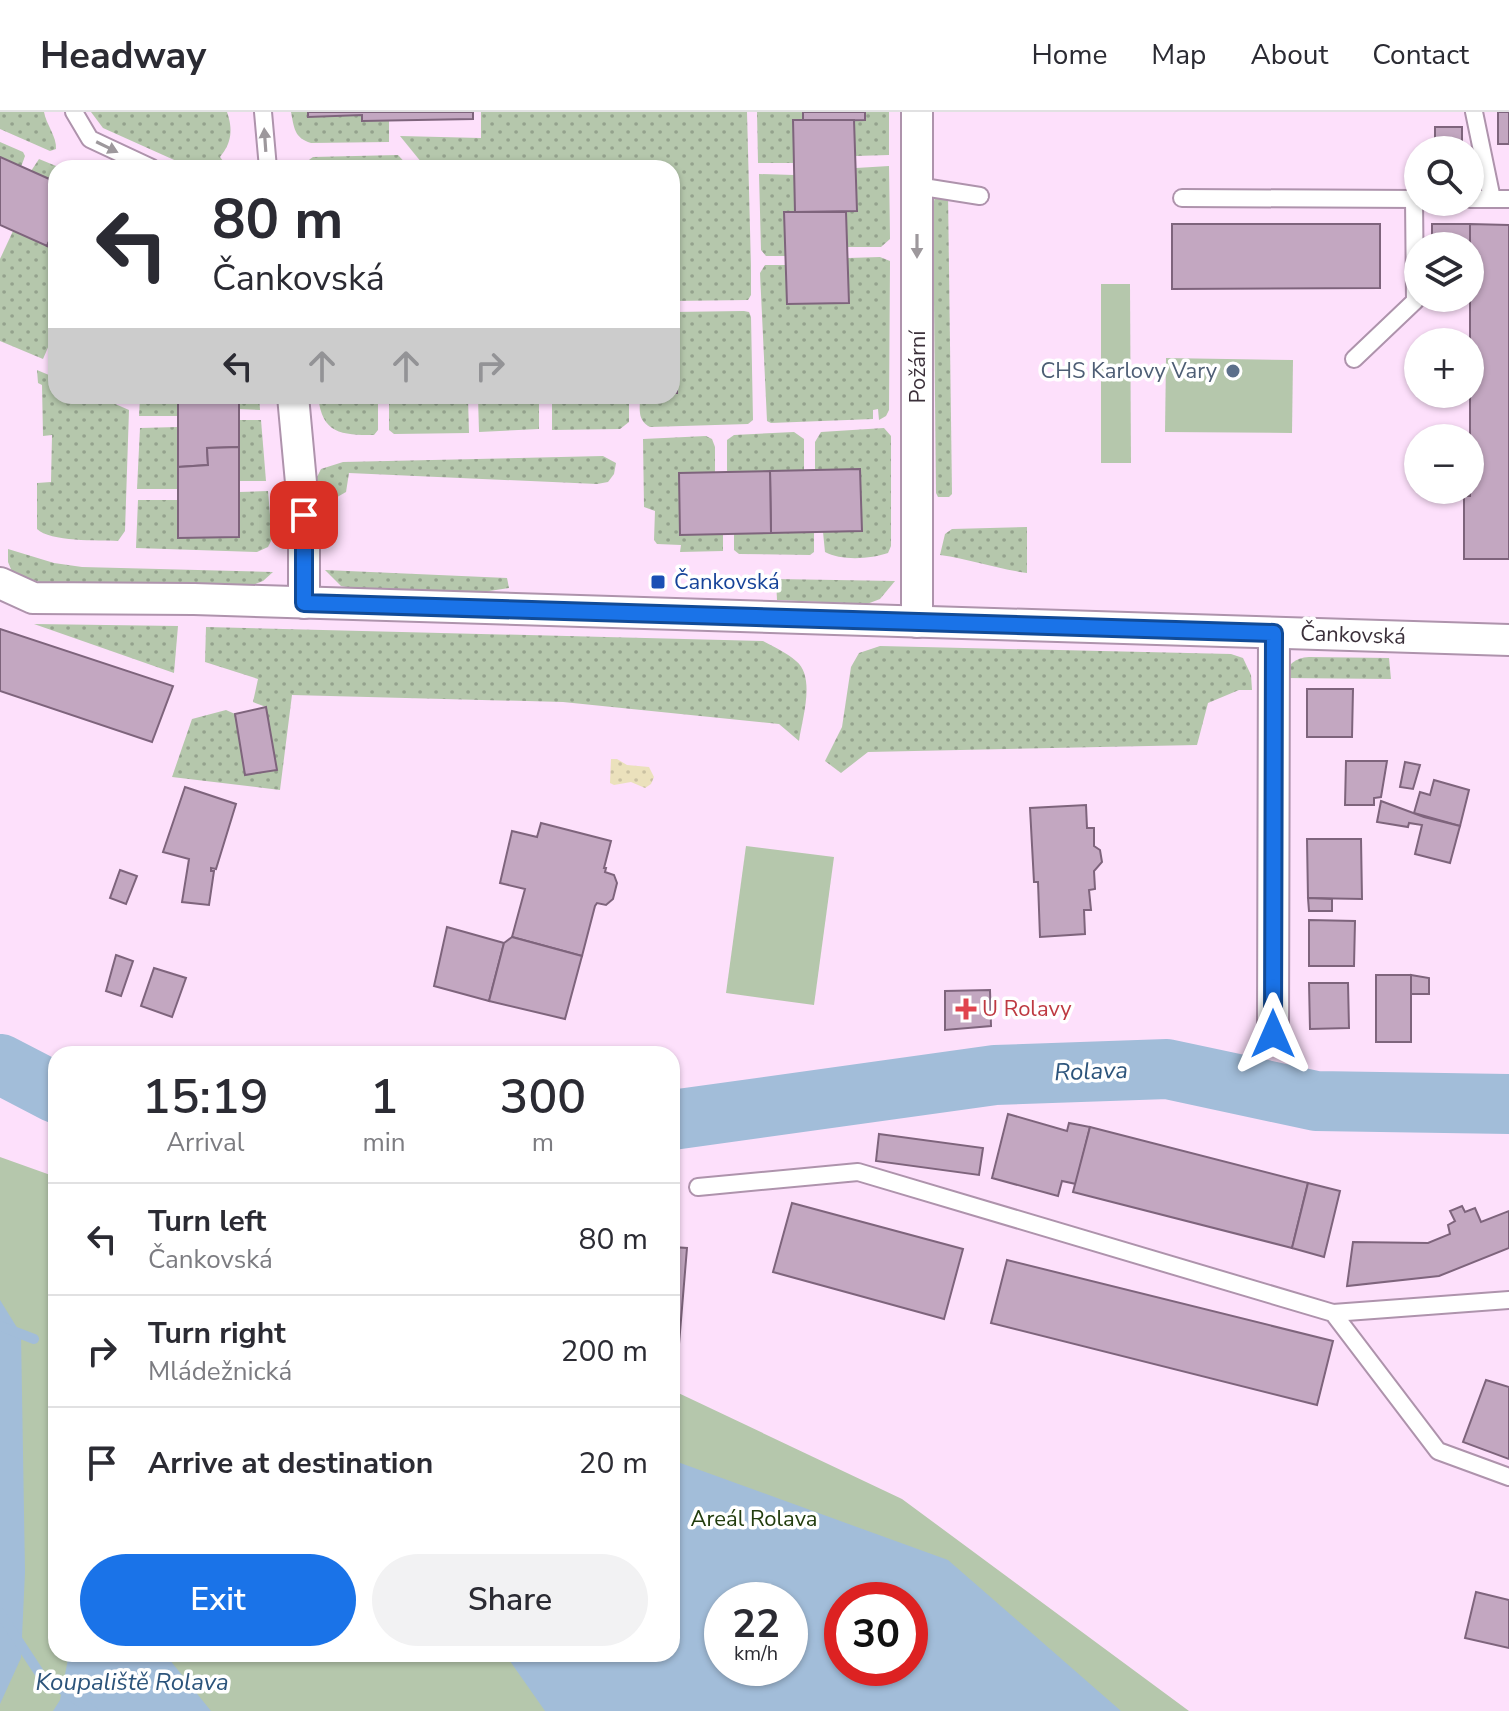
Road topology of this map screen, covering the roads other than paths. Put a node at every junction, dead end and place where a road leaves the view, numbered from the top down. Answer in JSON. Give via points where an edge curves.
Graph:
{"nodes":[{"id":1,"x":74,"y":112,"type":"edge"},
{"id":2,"x":263,"y":112,"type":"edge"},
{"id":3,"x":917,"y":112,"type":"edge"},
{"id":4,"x":1474,"y":112,"type":"edge"},
{"id":5,"x":135,"y":160,"type":"edge"},
{"id":6,"x":267,"y":160,"type":"edge"},
{"id":7,"x":917,"y":186,"type":"junction"},
{"id":8,"x":980,"y":196,"type":"dead end"},
{"id":9,"x":1182,"y":198,"type":"dead end"},
{"id":10,"x":1404,"y":199,"type":"edge"},
{"id":11,"x":1484,"y":199,"type":"edge"},
{"id":12,"x":1492,"y":199,"type":"junction"},
{"id":13,"x":1509,"y":199,"type":"edge"},
{"id":14,"x":1416,"y":216,"type":"edge"},
{"id":15,"x":1354,"y":359,"type":"dead end"},
{"id":16,"x":294,"y":404,"type":"edge"},
{"id":17,"x":0,"y":583,"type":"edge"},
{"id":18,"x":304,"y":603,"type":"junction"},
{"id":19,"x":917,"y":622,"type":"junction"},
{"id":20,"x":1274,"y":633,"type":"junction"},
{"id":21,"x":1509,"y":640,"type":"edge"},
{"id":22,"x":1273,"y":1034,"type":"dead end"},
{"id":23,"x":698,"y":1187,"type":"dead end"},
{"id":24,"x":1509,"y":1300,"type":"edge"},
{"id":25,"x":1333,"y":1313,"type":"junction"},
{"id":26,"x":1509,"y":1477,"type":"edge"}],
"edges":[{"from":1,"to":5,"type":"lane","one_way":true,"via":[[90,139]]},
{"from":6,"to":2,"type":"lane","one_way":true},
{"from":3,"to":7,"type":"street","name":"Požární"},
{"from":4,"to":12,"type":"lane"},
{"from":7,"to":8,"type":"lane"},
{"from":7,"to":19,"type":"street","name":"Požární","one_way":true},
{"from":9,"to":10,"type":"lane"},
{"from":11,"to":12,"type":"lane"},
{"from":12,"to":13,"type":"lane"},
{"from":14,"to":15,"type":"lane","via":[[1415,301]]},
{"from":16,"to":18,"type":"street","via":[[303,500]]},
{"from":17,"to":18,"type":"street","name":"Čankovská","via":[[33,598]]},
{"from":18,"to":19,"type":"street","name":"Čankovská"},
{"from":19,"to":20,"type":"street","name":"Čankovská"},
{"from":20,"to":21,"type":"street","name":"Čankovská"},
{"from":20,"to":22,"type":"street"},
{"from":23,"to":25,"type":"lane","via":[[858,1172]]},
{"from":24,"to":25,"type":"lane"},
{"from":25,"to":26,"type":"lane","via":[[1438,1451]]}]}
